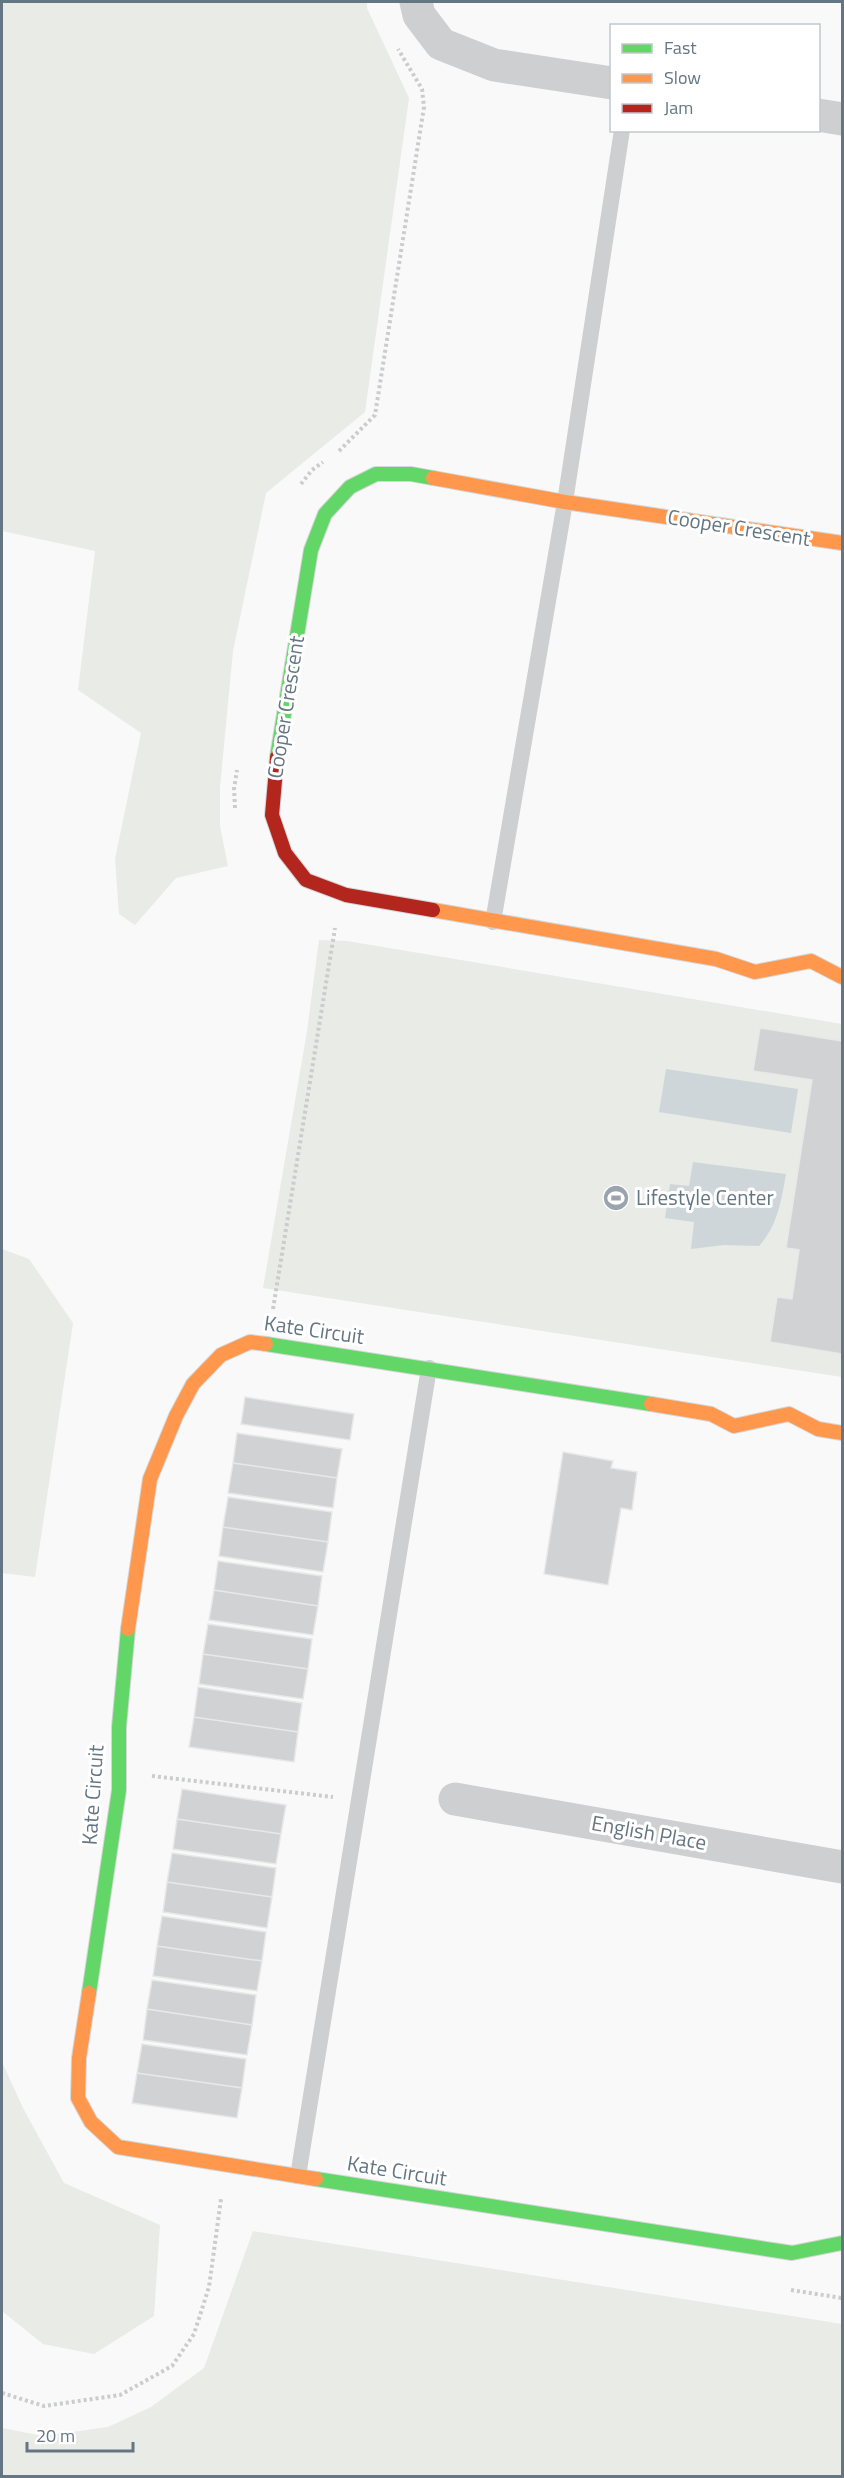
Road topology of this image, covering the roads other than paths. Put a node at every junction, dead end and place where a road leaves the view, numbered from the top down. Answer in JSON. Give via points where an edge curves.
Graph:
{"nodes":[{"id":1,"x":416,"y":2,"type":"edge"},
{"id":2,"x":610,"y":83,"type":"edge"},
{"id":3,"x":820,"y":115,"type":"edge"},
{"id":4,"x":843,"y":119,"type":"edge"},
{"id":5,"x":622,"y":132,"type":"edge"},
{"id":6,"x":565,"y":501,"type":"junction"},
{"id":7,"x":843,"y":543,"type":"edge"},
{"id":8,"x":493,"y":922,"type":"junction"},
{"id":9,"x":843,"y":977,"type":"edge"},
{"id":10,"x":429,"y":1368,"type":"junction"},
{"id":11,"x":843,"y":1433,"type":"edge"},
{"id":12,"x":455,"y":1799,"type":"dead end"},
{"id":13,"x":843,"y":1867,"type":"edge"},
{"id":14,"x":298,"y":2176,"type":"junction"},
{"id":15,"x":843,"y":2243,"type":"edge"}],
"edges":[{"from":1,"to":2,"type":"street","via":[[419,15],[441,45],[494,65]]},
{"from":3,"to":4,"type":"street"},
{"from":5,"to":6,"type":"lane"},
{"from":6,"to":7,"type":"street","name":"Cooper Crescent"},
{"from":6,"to":8,"type":"lane"},
{"from":6,"to":8,"type":"street","name":"Cooper Crescent","via":[[411,474],[376,474],[350,487],[325,514],[311,550],[274,777],[272,815],[285,853],[306,880],[346,895]]},
{"from":8,"to":9,"type":"street","name":"Cooper Crescent","via":[[716,958],[755,972],[811,961]]},
{"from":10,"to":11,"type":"street","name":"Kate Circuit","via":[[711,1414],[734,1426],[789,1414],[818,1429]]},
{"from":10,"to":14,"type":"lane"},
{"from":10,"to":14,"type":"street","name":"Kate Circuit","via":[[250,1342],[221,1355],[193,1384],[150,1479],[124,1652],[111,1852],[79,2058],[78,2098],[91,2122],[118,2147]]},
{"from":12,"to":13,"type":"street","name":"English Place"},
{"from":14,"to":15,"type":"street","name":"Kate Circuit","via":[[792,2253]]}]}
